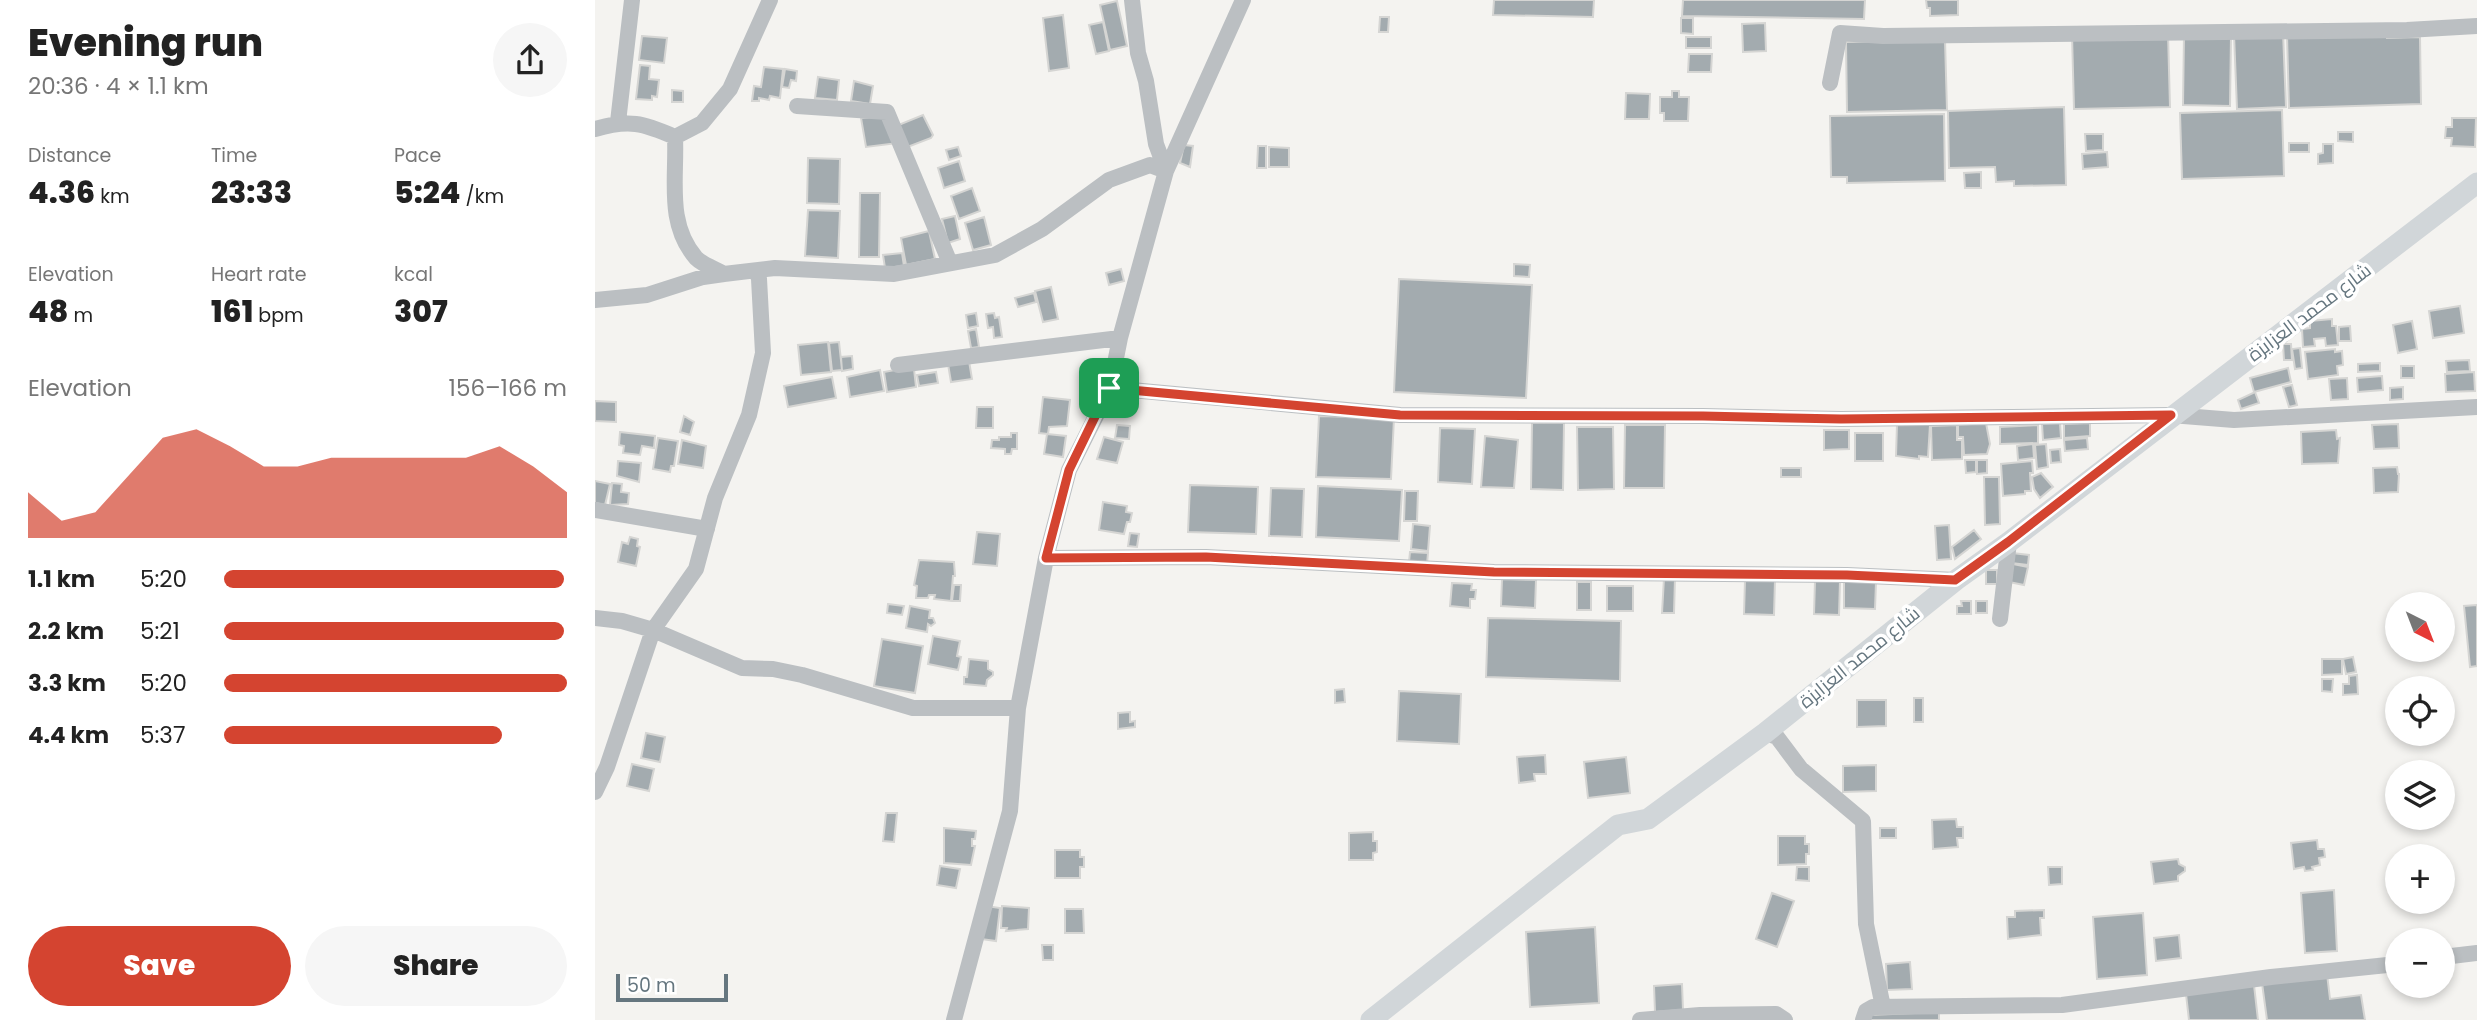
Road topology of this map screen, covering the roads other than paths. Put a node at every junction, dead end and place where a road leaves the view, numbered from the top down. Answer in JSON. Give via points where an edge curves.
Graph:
{"nodes":[{"id":1,"x":632,"y":0,"type":"edge"},
{"id":2,"x":770,"y":0,"type":"edge"},
{"id":3,"x":1132,"y":0,"type":"edge"},
{"id":4,"x":1243,"y":0,"type":"edge"},
{"id":5,"x":2477,"y":26,"type":"edge"},
{"id":6,"x":1830,"y":83,"type":"dead end"},
{"id":7,"x":797,"y":106,"type":"dead end"},
{"id":8,"x":618,"y":122,"type":"junction"},
{"id":9,"x":595,"y":129,"type":"edge"},
{"id":10,"x":675,"y":137,"type":"junction"},
{"id":11,"x":1167,"y":172,"type":"junction"},
{"id":12,"x":2477,"y":183,"type":"edge"},
{"id":13,"x":950,"y":263,"type":"junction"},
{"id":14,"x":757,"y":272,"type":"junction"},
{"id":15,"x":724,"y":274,"type":"junction"},
{"id":16,"x":595,"y":300,"type":"edge"},
{"id":17,"x":1120,"y":338,"type":"junction"},
{"id":18,"x":898,"y":365,"type":"dead end"},
{"id":19,"x":1109,"y":388,"type":"junction"},
{"id":20,"x":2477,"y":407,"type":"edge"},
{"id":21,"x":2171,"y":415,"type":"junction"},
{"id":22,"x":595,"y":510,"type":"edge"},
{"id":23,"x":707,"y":530,"type":"junction"},
{"id":24,"x":2008,"y":542,"type":"junction"},
{"id":25,"x":1046,"y":558,"type":"junction"},
{"id":26,"x":1955,"y":580,"type":"junction"},
{"id":27,"x":595,"y":618,"type":"edge"},
{"id":28,"x":2000,"y":619,"type":"dead end"},
{"id":29,"x":653,"y":630,"type":"junction"},
{"id":30,"x":1018,"y":708,"type":"junction"},
{"id":31,"x":1765,"y":733,"type":"junction"},
{"id":32,"x":595,"y":792,"type":"edge"},
{"id":33,"x":2477,"y":953,"type":"edge"},
{"id":34,"x":2455,"y":956,"type":"edge"},
{"id":35,"x":2385,"y":965,"type":"edge"},
{"id":36,"x":1883,"y":1007,"type":"junction"},
{"id":37,"x":954,"y":1020,"type":"edge"},
{"id":38,"x":1371,"y":1020,"type":"edge"},
{"id":39,"x":1640,"y":1020,"type":"edge"},
{"id":40,"x":1786,"y":1020,"type":"edge"},
{"id":41,"x":1863,"y":1020,"type":"edge"}],
"edges":[{"from":1,"to":8,"type":"street"},
{"from":2,"to":10,"type":"street","via":[[730,89],[702,123]]},
{"from":3,"to":11,"type":"street","via":[[1156,144]]},
{"from":4,"to":11,"type":"street"},
{"from":5,"to":6,"type":"street","via":[[1840,33]]},
{"from":7,"to":13,"type":"street","via":[[887,112]]},
{"from":8,"to":9,"type":"street"},
{"from":8,"to":10,"type":"street","via":[[651,127]]},
{"from":10,"to":15,"type":"street","via":[[675,214],[697,259]]},
{"from":11,"to":13,"type":"street","via":[[1150,165],[1109,180],[1016,246]]},
{"from":11,"to":17,"type":"street"},
{"from":12,"to":21,"type":"main road","name":"شارع محمد العزايزة"},
{"from":13,"to":14,"type":"street","via":[[894,274],[775,268]]},
{"from":14,"to":15,"type":"street"},
{"from":14,"to":23,"type":"street","via":[[762,354],[749,415]]},
{"from":15,"to":16,"type":"street","via":[[647,295]]},
{"from":17,"to":18,"type":"street"},
{"from":17,"to":19,"type":"street"},
{"from":19,"to":21,"type":"street","via":[[1400,415],[1841,419]]},
{"from":19,"to":25,"type":"street","via":[[1069,470]]},
{"from":20,"to":21,"type":"street","via":[[2234,420]]},
{"from":21,"to":24,"type":"main road","name":"شارع محمد العزايزة"},
{"from":22,"to":23,"type":"street"},
{"from":23,"to":29,"type":"street","via":[[695,569]]},
{"from":24,"to":26,"type":"main road","name":"شارع محمد العزايزة"},
{"from":24,"to":28,"type":"street"},
{"from":25,"to":26,"type":"street","via":[[1206,557],[1494,572]]},
{"from":25,"to":30,"type":"street"},
{"from":26,"to":31,"type":"main road","name":"شارع محمد العزايزة"},
{"from":27,"to":29,"type":"street"},
{"from":29,"to":30,"type":"street","via":[[741,668],[802,675],[913,708]]},
{"from":29,"to":32,"type":"street"},
{"from":30,"to":37,"type":"street","via":[[1010,811]]},
{"from":31,"to":36,"type":"street","via":[[1777,737],[1801,769],[1863,821],[1866,924]]},
{"from":31,"to":38,"type":"main road","name":"شارع محمد العزايزة","via":[[1648,819],[1618,825]]},
{"from":33,"to":34,"type":"street"},
{"from":35,"to":36,"type":"street","via":[[2062,1005]]},
{"from":36,"to":41,"type":"street","via":[[1866,1011]]},
{"from":39,"to":40,"type":"street","via":[[1776,1014]]}]}
